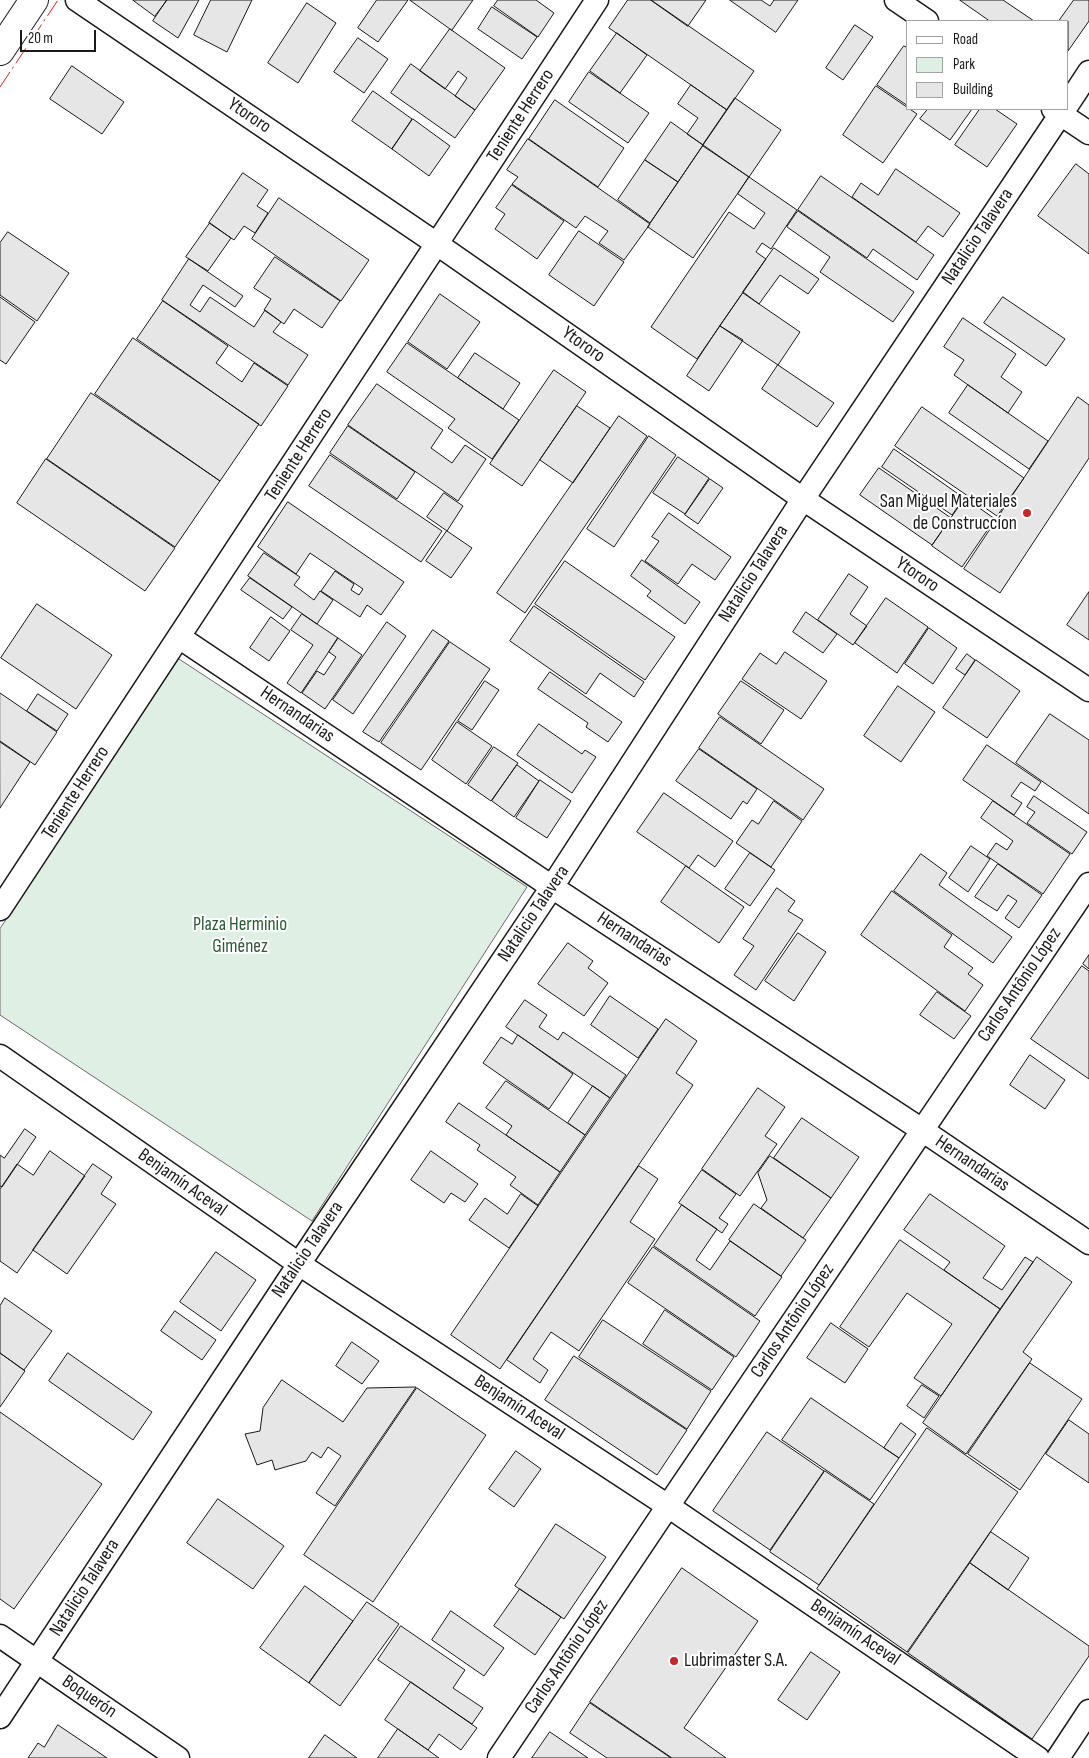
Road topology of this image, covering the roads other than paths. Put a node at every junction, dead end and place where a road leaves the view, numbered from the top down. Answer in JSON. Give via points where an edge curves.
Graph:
{"nodes":[{"id":1,"x":34,"y":0,"type":"edge"},
{"id":2,"x":77,"y":0,"type":"edge"},
{"id":3,"x":597,"y":0,"type":"edge"},
{"id":4,"x":896,"y":0,"type":"edge"},
{"id":5,"x":925,"y":20,"type":"edge"},
{"id":6,"x":0,"y":51,"type":"edge"},
{"id":7,"x":1089,"y":72,"type":"edge"},
{"id":8,"x":1069,"y":99,"type":"edge"},
{"id":9,"x":1061,"y":110,"type":"edge"},
{"id":10,"x":1063,"y":110,"type":"edge"},
{"id":11,"x":1089,"y":133,"type":"edge"},
{"id":12,"x":437,"y":244,"type":"junction"},
{"id":13,"x":803,"y":499,"type":"junction"},
{"id":14,"x":180,"y":637,"type":"junction"},
{"id":15,"x":1089,"y":690,"type":"edge"},
{"id":16,"x":1089,"y":884,"type":"edge"},
{"id":17,"x":552,"y":887,"type":"junction"},
{"id":18,"x":0,"y":909,"type":"edge"},
{"id":19,"x":0,"y":1056,"type":"edge"},
{"id":20,"x":922,"y":1130,"type":"junction"},
{"id":21,"x":1089,"y":1243,"type":"edge"},
{"id":22,"x":299,"y":1264,"type":"junction"},
{"id":23,"x":668,"y":1506,"type":"junction"},
{"id":24,"x":0,"y":1636,"type":"edge"},
{"id":25,"x":36,"y":1662,"type":"junction"},
{"id":26,"x":1089,"y":1712,"type":"edge"},
{"id":27,"x":0,"y":1717,"type":"edge"},
{"id":28,"x":178,"y":1758,"type":"edge"},
{"id":29,"x":499,"y":1758,"type":"edge"},
{"id":30,"x":1038,"y":1758,"type":"edge"},
{"id":31,"x":1058,"y":1758,"type":"edge"}],
"edges":[{"from":1,"to":6,"type":"street"},
{"from":2,"to":12,"type":"street","name":"Ytororo"},
{"from":3,"to":12,"type":"street","name":"Teniente Herrero"},
{"from":4,"to":5,"type":"street"},
{"from":7,"to":8,"type":"street","name":"Natalicio Talavera"},
{"from":9,"to":13,"type":"street","name":"Natalicio Talavera"},
{"from":10,"to":11,"type":"street"},
{"from":12,"to":13,"type":"street","name":"Ytororo"},
{"from":12,"to":14,"type":"street","name":"Teniente Herrero"},
{"from":13,"to":15,"type":"street","name":"Ytororo"},
{"from":13,"to":17,"type":"street","name":"Natalicio Talavera"},
{"from":14,"to":17,"type":"street","name":"Hernandarias"},
{"from":14,"to":18,"type":"street","name":"Teniente Herrero"},
{"from":16,"to":20,"type":"street","name":"Carlos Antônio López"},
{"from":17,"to":20,"type":"street","name":"Hernandarias"},
{"from":17,"to":22,"type":"street","name":"Natalicio Talavera"},
{"from":19,"to":22,"type":"street","name":"Benjamín Aceval"},
{"from":20,"to":21,"type":"street","name":"Hernandarias"},
{"from":20,"to":23,"type":"street","name":"Carlos Antônio López"},
{"from":22,"to":23,"type":"street","name":"Benjamín Aceval"},
{"from":22,"to":25,"type":"street","name":"Natalicio Talavera"},
{"from":23,"to":29,"type":"street","name":"Carlos Antônio López"},
{"from":23,"to":30,"type":"street","name":"Benjamín Aceval"},
{"from":24,"to":25,"type":"street","name":"Boquerón"},
{"from":25,"to":27,"type":"street","name":"Natalicio Talavera"},
{"from":25,"to":28,"type":"street","name":"Boquerón"},
{"from":26,"to":31,"type":"street"}]}
